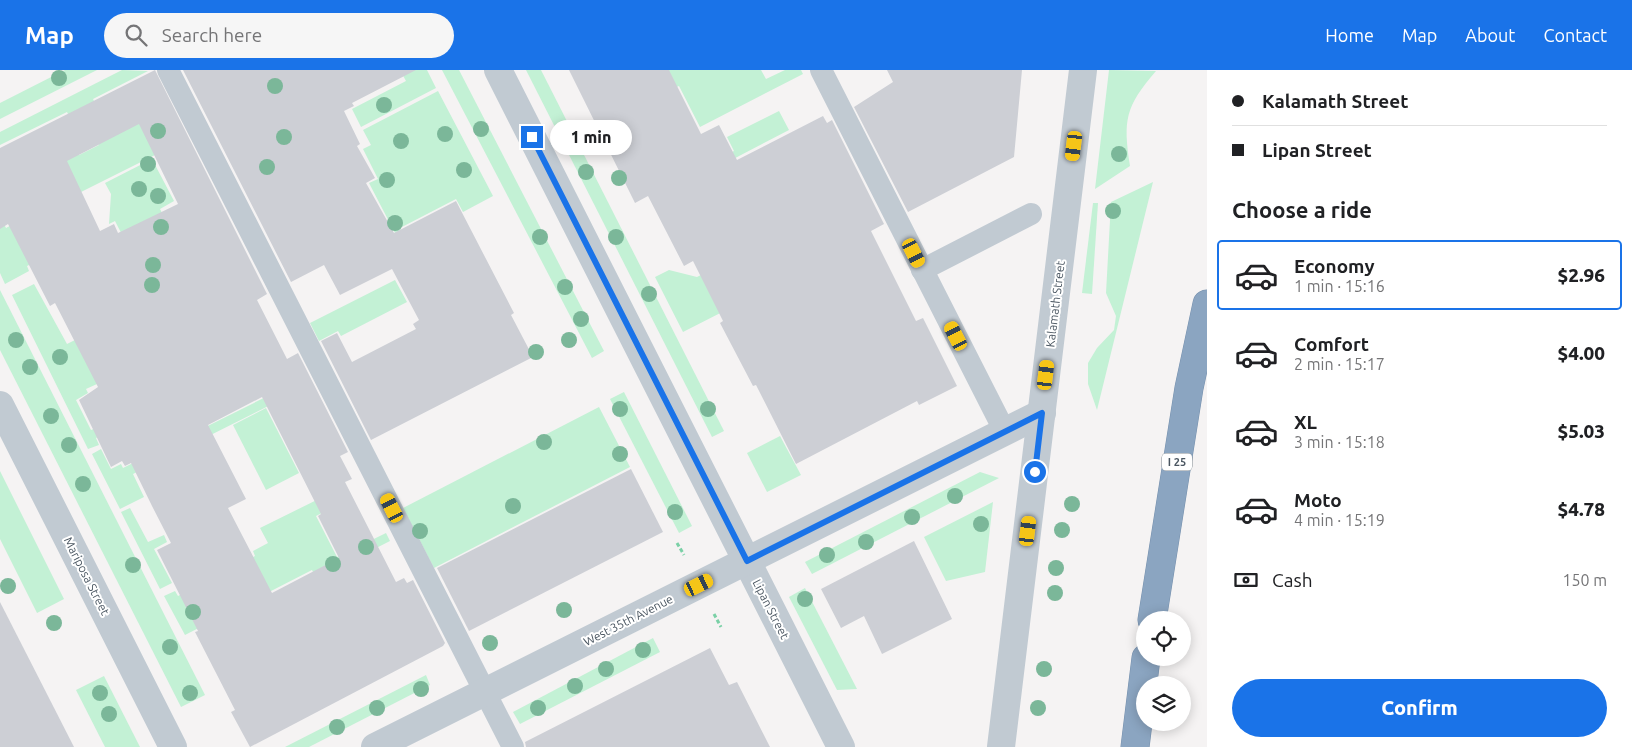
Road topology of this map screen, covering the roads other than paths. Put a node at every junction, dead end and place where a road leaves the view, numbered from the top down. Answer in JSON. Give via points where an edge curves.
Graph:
{"nodes":[{"id":1,"x":168,"y":70,"type":"edge"},
{"id":2,"x":498,"y":70,"type":"edge"},
{"id":3,"x":821,"y":70,"type":"edge"},
{"id":4,"x":1083,"y":70,"type":"edge"},
{"id":5,"x":1031,"y":214,"type":"dead end"},
{"id":6,"x":922,"y":270,"type":"junction"},
{"id":7,"x":1207,"y":304,"type":"edge"},
{"id":8,"x":0,"y":405,"type":"edge"},
{"id":9,"x":1042,"y":413,"type":"junction"},
{"id":10,"x":1005,"y":432,"type":"junction"},
{"id":11,"x":747,"y":561,"type":"junction"},
{"id":12,"x":1153,"y":611,"type":"edge"},
{"id":13,"x":1145,"y":666,"type":"edge"},
{"id":14,"x":485,"y":692,"type":"junction"},
{"id":15,"x":173,"y":747,"type":"edge"},
{"id":16,"x":375,"y":747,"type":"edge"},
{"id":17,"x":513,"y":747,"type":"edge"},
{"id":18,"x":841,"y":747,"type":"edge"},
{"id":19,"x":1002,"y":747,"type":"edge"},
{"id":20,"x":1135,"y":747,"type":"edge"}],
"edges":[{"from":1,"to":14,"type":"lane"},
{"from":2,"to":11,"type":"street","name":"Lipan Street"},
{"from":3,"to":6,"type":"lane"},
{"from":4,"to":9,"type":"street","name":"Kalamath Street"},
{"from":5,"to":6,"type":"lane"},
{"from":6,"to":10,"type":"lane"},
{"from":7,"to":12,"type":"highway","number":"I 25","via":[[1189,388]]},
{"from":8,"to":15,"type":"street","name":"Mariposa Street"},
{"from":9,"to":10,"type":"street","name":"West 35th Avenue"},
{"from":9,"to":19,"type":"street","name":"Kalamath Street"},
{"from":10,"to":11,"type":"street","name":"West 35th Avenue"},
{"from":11,"to":14,"type":"street","name":"West 35th Avenue"},
{"from":11,"to":18,"type":"street","name":"Lipan Street"},
{"from":13,"to":20,"type":"highway"},
{"from":14,"to":16,"type":"street","name":"West 35th Avenue"},
{"from":14,"to":17,"type":"lane"}]}
